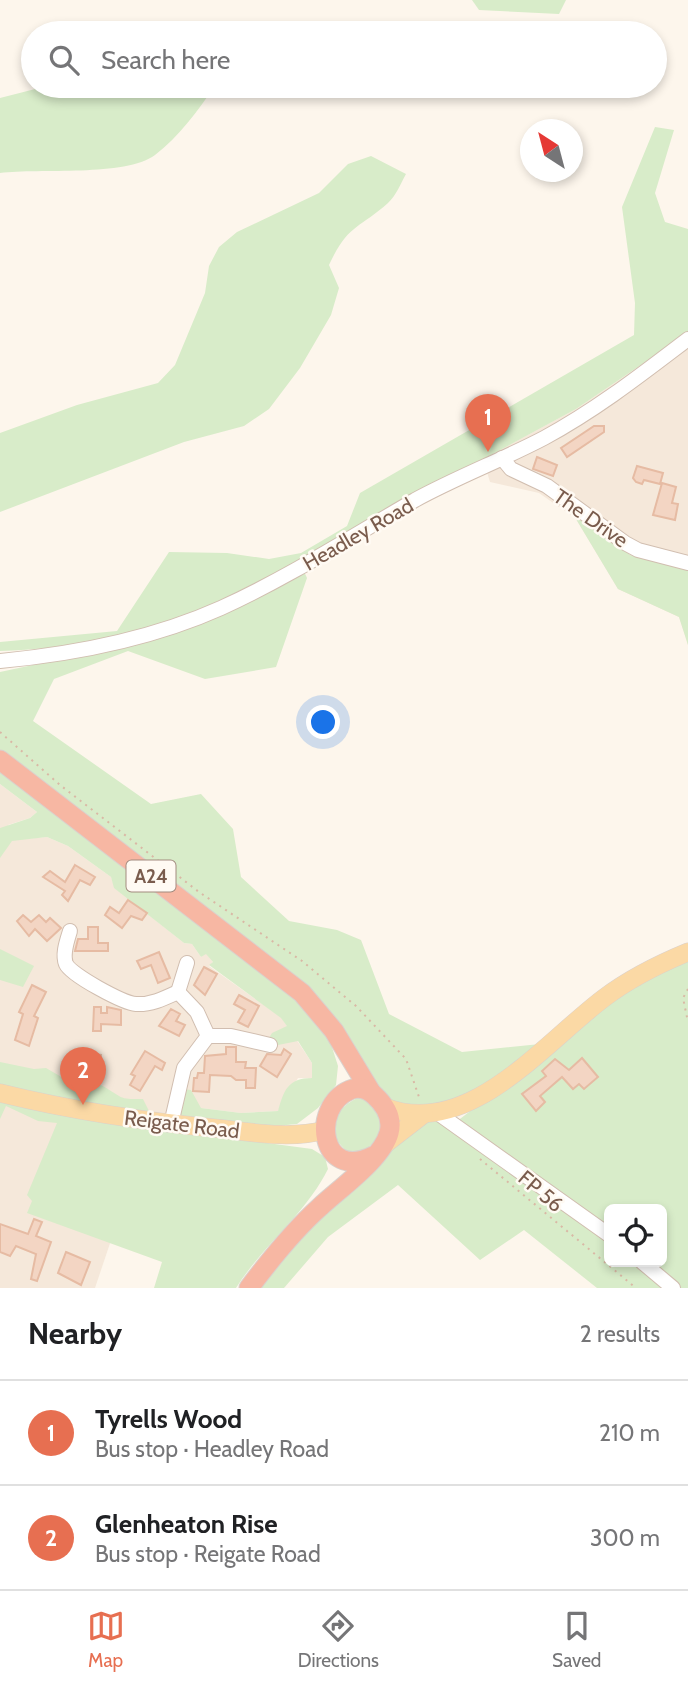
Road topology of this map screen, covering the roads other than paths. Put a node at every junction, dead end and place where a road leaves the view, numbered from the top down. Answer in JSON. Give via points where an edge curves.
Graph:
{"nodes":[{"id":1,"x":688,"y":339,"type":"edge"},
{"id":2,"x":502,"y":458,"type":"junction"},
{"id":3,"x":688,"y":563,"type":"edge"},
{"id":4,"x":0,"y":661,"type":"edge"},
{"id":5,"x":0,"y":760,"type":"edge"},
{"id":6,"x":70,"y":931,"type":"dead end"},
{"id":7,"x":688,"y":951,"type":"edge"},
{"id":8,"x":187,"y":963,"type":"dead end"},
{"id":9,"x":178,"y":992,"type":"junction"},
{"id":10,"x":208,"y":1036,"type":"junction"},
{"id":11,"x":270,"y":1045,"type":"dead end"},
{"id":12,"x":344,"y":1050,"type":"junction"},
{"id":13,"x":371,"y":1092,"type":"junction"},
{"id":14,"x":0,"y":1093,"type":"edge"},
{"id":15,"x":341,"y":1096,"type":"junction"},
{"id":16,"x":385,"y":1107,"type":"junction"},
{"id":17,"x":431,"y":1114,"type":"junction"},
{"id":18,"x":171,"y":1124,"type":"junction"},
{"id":19,"x":325,"y":1130,"type":"junction"},
{"id":20,"x":378,"y":1151,"type":"junction"},
{"id":21,"x":340,"y":1160,"type":"junction"},
{"id":22,"x":320,"y":1207,"type":"junction"},
{"id":23,"x":604,"y":1232,"type":"edge"},
{"id":24,"x":648,"y":1267,"type":"edge"},
{"id":25,"x":249,"y":1288,"type":"edge"},
{"id":26,"x":673,"y":1288,"type":"edge"}],
"edges":[{"from":1,"to":2,"type":"street","name":"Headley Road","via":[[593,409]]},
{"from":2,"to":3,"type":"street","name":"The Drive","via":[[511,469],[547,486],[625,543]]},
{"from":2,"to":4,"type":"street","name":"Headley Road","via":[[218,609],[81,651]]},
{"from":5,"to":12,"type":"highway","number":"A24","via":[[302,993]]},
{"from":6,"to":9,"type":"street","via":[[59,959],[126,1002],[146,1003]]},
{"from":7,"to":17,"type":"main road","via":[[605,997],[509,1078]]},
{"from":8,"to":9,"type":"street"},
{"from":9,"to":10,"type":"street","via":[[197,1012]]},
{"from":10,"to":11,"type":"street","via":[[231,1036],[253,1048]]},
{"from":10,"to":18,"type":"street","via":[[184,1068]]},
{"from":12,"to":13,"type":"highway","number":"A24"},
{"from":12,"to":15,"type":"highway","via":[[346,1083]]},
{"from":13,"to":15,"type":"highway","via":[[361,1088]]},
{"from":13,"to":16,"type":"highway"},
{"from":14,"to":18,"type":"main road","name":"Reigate Road"},
{"from":15,"to":19,"type":"highway"},
{"from":16,"to":17,"type":"main road","via":[[400,1113]]},
{"from":16,"to":20,"type":"highway","via":[[390,1132]]},
{"from":17,"to":20,"type":"main road"},
{"from":17,"to":23,"type":"street"},
{"from":18,"to":19,"type":"main road","name":"Reigate Road","via":[[295,1135]]},
{"from":19,"to":21,"type":"highway","via":[[333,1154]]},
{"from":20,"to":21,"type":"highway","via":[[353,1163]]},
{"from":20,"to":22,"type":"highway"},
{"from":21,"to":22,"type":"highway","via":[[339,1172]]},
{"from":22,"to":25,"type":"highway"},
{"from":24,"to":26,"type":"street"}]}
